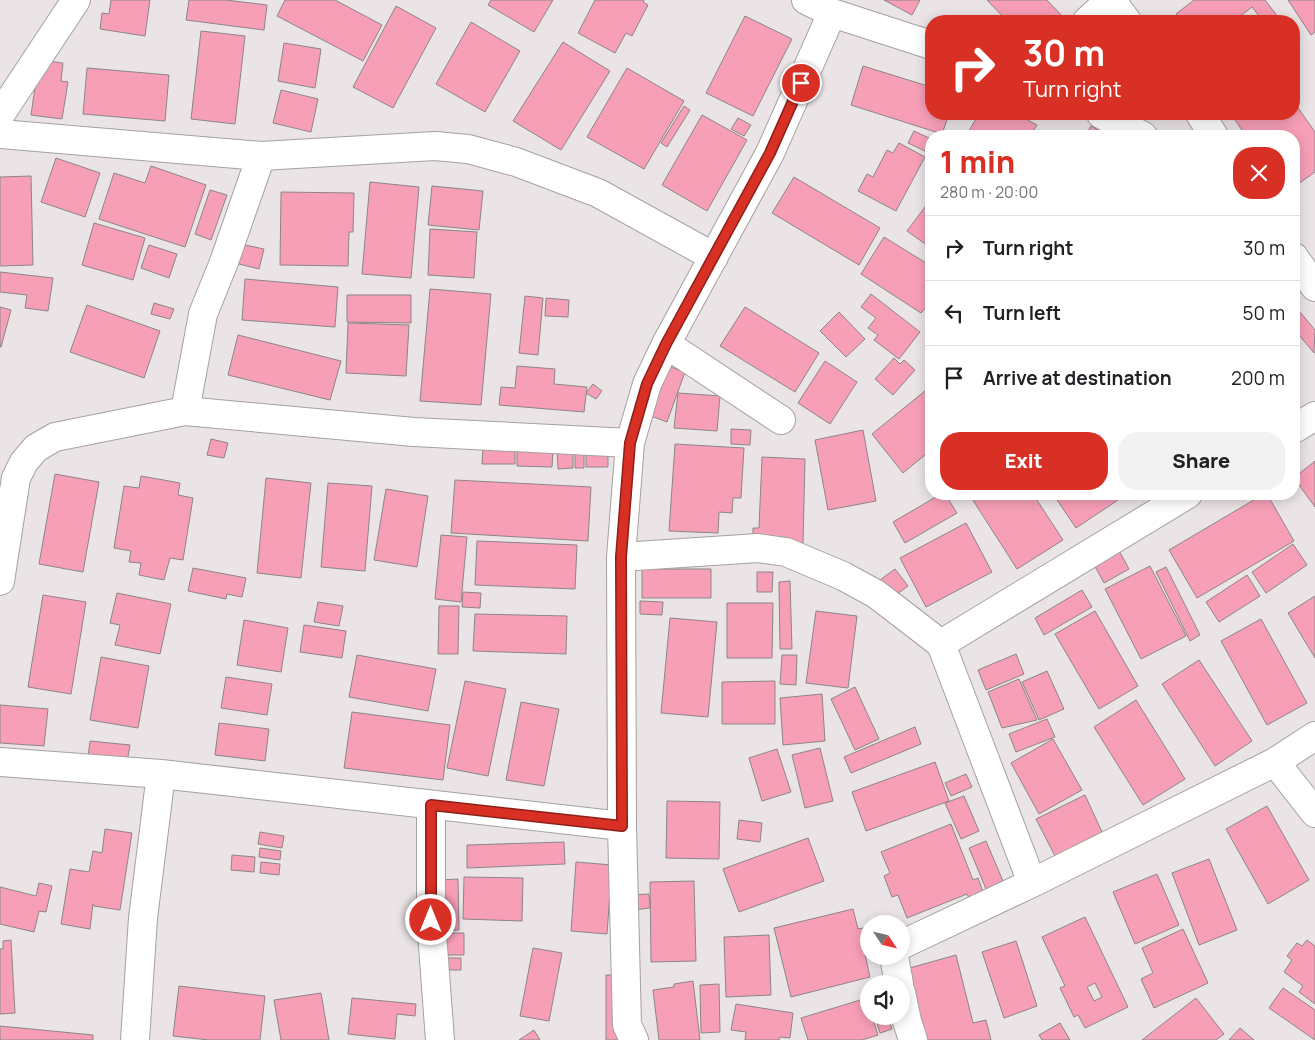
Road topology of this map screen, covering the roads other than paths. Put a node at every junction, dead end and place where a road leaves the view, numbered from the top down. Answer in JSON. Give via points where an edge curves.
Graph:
{"nodes":[{"id":1,"x":76,"y":0,"type":"edge"},
{"id":2,"x":806,"y":0,"type":"edge"},
{"id":3,"x":1111,"y":0,"type":"edge"},
{"id":4,"x":832,"y":13,"type":"junction"},
{"id":5,"x":1094,"y":15,"type":"edge"},
{"id":6,"x":1123,"y":15,"type":"edge"},
{"id":7,"x":925,"y":43,"type":"edge"},
{"id":8,"x":0,"y":114,"type":"edge"},
{"id":9,"x":1113,"y":120,"type":"edge"},
{"id":10,"x":1132,"y":130,"type":"edge"},
{"id":11,"x":0,"y":134,"type":"edge"},
{"id":12,"x":260,"y":156,"type":"junction"},
{"id":13,"x":714,"y":257,"type":"junction"},
{"id":14,"x":1300,"y":266,"type":"edge"},
{"id":15,"x":1315,"y":287,"type":"edge"},
{"id":16,"x":666,"y":344,"type":"junction"},
{"id":17,"x":185,"y":412,"type":"junction"},
{"id":18,"x":1315,"y":416,"type":"edge"},
{"id":19,"x":781,"y":420,"type":"dead end"},
{"id":20,"x":1300,"y":425,"type":"edge"},
{"id":21,"x":630,"y":443,"type":"junction"},
{"id":22,"x":1178,"y":500,"type":"edge"},
{"id":23,"x":621,"y":557,"type":"junction"},
{"id":24,"x":0,"y":580,"type":"edge"},
{"id":25,"x":942,"y":644,"type":"junction"},
{"id":26,"x":1315,"y":736,"type":"edge"},
{"id":27,"x":0,"y":762,"type":"edge"},
{"id":28,"x":1275,"y":762,"type":"junction"},
{"id":29,"x":161,"y":774,"type":"junction"},
{"id":30,"x":431,"y":805,"type":"junction"},
{"id":31,"x":1315,"y":814,"type":"edge"},
{"id":32,"x":622,"y":826,"type":"junction"},
{"id":33,"x":1032,"y":883,"type":"junction"},
{"id":34,"x":910,"y":941,"type":"edge"},
{"id":35,"x":908,"y":1025,"type":"edge"},
{"id":36,"x":135,"y":1040,"type":"edge"},
{"id":37,"x":440,"y":1040,"type":"edge"},
{"id":38,"x":634,"y":1040,"type":"edge"},
{"id":39,"x":914,"y":1040,"type":"edge"}],
"edges":[{"from":1,"to":8,"type":"street"},
{"from":2,"to":4,"type":"street"},
{"from":3,"to":5,"type":"street"},
{"from":3,"to":6,"type":"street"},
{"from":4,"to":7,"type":"street"},
{"from":4,"to":13,"type":"street","via":[[770,153]]},
{"from":9,"to":10,"type":"street"},
{"from":11,"to":12,"type":"street"},
{"from":12,"to":13,"type":"street","via":[[435,146],[468,149],[516,162],[598,193]]},
{"from":12,"to":17,"type":"street","via":[[203,314]]},
{"from":13,"to":16,"type":"street"},
{"from":14,"to":15,"type":"street"},
{"from":16,"to":19,"type":"street"},
{"from":16,"to":21,"type":"street","via":[[647,384]]},
{"from":17,"to":21,"type":"street","via":[[414,432]]},
{"from":17,"to":24,"type":"street","via":[[54,437],[36,448],[16,478]]},
{"from":18,"to":20,"type":"street"},
{"from":21,"to":23,"type":"street"},
{"from":22,"to":25,"type":"street"},
{"from":23,"to":25,"type":"street","via":[[758,548],[786,552],[876,594]]},
{"from":23,"to":32,"type":"street"},
{"from":25,"to":33,"type":"street"},
{"from":26,"to":28,"type":"street"},
{"from":27,"to":29,"type":"street"},
{"from":28,"to":31,"type":"street"},
{"from":28,"to":33,"type":"street"},
{"from":29,"to":30,"type":"street"},
{"from":29,"to":36,"type":"street","via":[[143,918]]},
{"from":30,"to":32,"type":"street"},
{"from":30,"to":37,"type":"street","via":[[431,920]]},
{"from":32,"to":38,"type":"street","via":[[627,1025]]},
{"from":33,"to":34,"type":"street"},
{"from":35,"to":39,"type":"street"}]}
